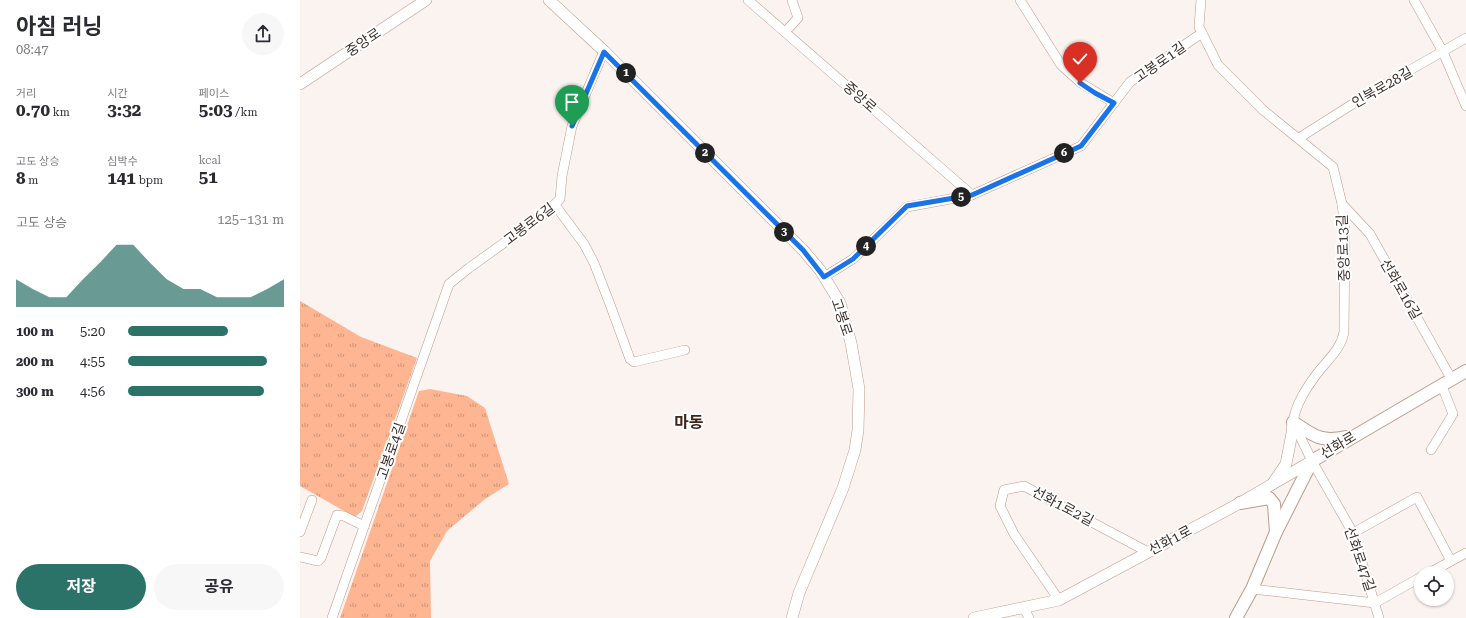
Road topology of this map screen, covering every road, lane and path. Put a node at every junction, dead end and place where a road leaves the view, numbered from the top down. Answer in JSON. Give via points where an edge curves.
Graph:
{"nodes":[{"id":1,"x":426,"y":0,"type":"edge"},
{"id":2,"x":549,"y":0,"type":"edge"},
{"id":3,"x":748,"y":0,"type":"edge"},
{"id":4,"x":792,"y":0,"type":"edge"},
{"id":5,"x":1020,"y":0,"type":"edge"},
{"id":6,"x":1201,"y":0,"type":"edge"},
{"id":7,"x":1414,"y":0,"type":"edge"},
{"id":8,"x":785,"y":32,"type":"junction"},
{"id":9,"x":1202,"y":33,"type":"junction"},
{"id":10,"x":1466,"y":38,"type":"edge"},
{"id":11,"x":604,"y":52,"type":"junction"},
{"id":12,"x":1443,"y":52,"type":"junction"},
{"id":13,"x":300,"y":84,"type":"edge"},
{"id":14,"x":1114,"y":103,"type":"junction"},
{"id":15,"x":1466,"y":106,"type":"edge"},
{"id":16,"x":1299,"y":138,"type":"junction"},
{"id":17,"x":972,"y":195,"type":"junction"},
{"id":18,"x":1342,"y":204,"type":"junction"},
{"id":19,"x":555,"y":205,"type":"junction"},
{"id":20,"x":824,"y":277,"type":"junction"},
{"id":21,"x":449,"y":284,"type":"joint"},
{"id":22,"x":685,"y":350,"type":"dead end"},
{"id":23,"x":1466,"y":371,"type":"edge"},
{"id":24,"x":1447,"y":383,"type":"junction"},
{"id":25,"x":1292,"y":422,"type":"junction"},
{"id":26,"x":1357,"y":434,"type":"junction"},
{"id":27,"x":1431,"y":450,"type":"dead end"},
{"id":28,"x":1312,"y":461,"type":"junction"},
{"id":29,"x":1272,"y":485,"type":"junction"},
{"id":30,"x":312,"y":500,"type":"dead end"},
{"id":31,"x":1240,"y":503,"type":"junction"},
{"id":32,"x":364,"y":526,"type":"junction"},
{"id":33,"x":300,"y":532,"type":"edge"},
{"id":34,"x":1276,"y":532,"type":"junction"},
{"id":35,"x":1353,"y":533,"type":"junction"},
{"id":36,"x":1148,"y":552,"type":"junction"},
{"id":37,"x":1466,"y":553,"type":"edge"},
{"id":38,"x":300,"y":557,"type":"edge"},
{"id":39,"x":1451,"y":561,"type":"junction"},
{"id":40,"x":1442,"y":566,"type":"edge"},
{"id":41,"x":1414,"y":581,"type":"edge"},
{"id":42,"x":1252,"y":589,"type":"junction"},
{"id":43,"x":1059,"y":600,"type":"junction"},
{"id":44,"x":1375,"y":603,"type":"junction"},
{"id":45,"x":1026,"y":613,"type":"edge"},
{"id":46,"x":332,"y":618,"type":"edge"},
{"id":47,"x":792,"y":618,"type":"edge"},
{"id":48,"x":974,"y":618,"type":"edge"},
{"id":49,"x":1236,"y":618,"type":"edge"},
{"id":50,"x":1380,"y":618,"type":"edge"}],
"edges":[{"from":1,"to":13,"type":"street","name":"중앙로"},
{"from":2,"to":11,"type":"street","name":"고봉로"},
{"from":3,"to":8,"type":"street","name":"중앙로"},
{"from":4,"to":8,"type":"street","via":[[798,18]]},
{"from":5,"to":14,"type":"street","via":[[1061,65],[1080,83]]},
{"from":6,"to":9,"type":"street","name":"중앙로13길","via":[[1199,27]]},
{"from":7,"to":12,"type":"street"},
{"from":8,"to":17,"type":"street","name":"중앙로"},
{"from":9,"to":14,"type":"street","name":"고봉로1길","via":[[1130,82]]},
{"from":9,"to":16,"type":"street","name":"중앙로13길","via":[[1218,65],[1263,110]]},
{"from":10,"to":12,"type":"street","name":"인북로28길"},
{"from":11,"to":19,"type":"street","name":"고봉로6길","via":[[572,126],[560,199]]},
{"from":11,"to":20,"type":"street","name":"고봉로","via":[[803,250]]},
{"from":12,"to":15,"type":"street"},
{"from":12,"to":16,"type":"street","name":"인북로28길","via":[[1370,93]]},
{"from":14,"to":17,"type":"street","name":"고봉로1길","via":[[1081,146]]},
{"from":16,"to":18,"type":"street","name":"중앙로13길","via":[[1333,167]]},
{"from":17,"to":20,"type":"street","name":"고봉로1길","via":[[907,206],[853,259]]},
{"from":18,"to":24,"type":"street","name":"선화로16길","via":[[1370,234]]},
{"from":18,"to":25,"type":"street","name":"중앙로13길","via":[[1345,230],[1342,342],[1315,375],[1299,400]]},
{"from":19,"to":21,"type":"street","name":"고봉로6길"},
{"from":19,"to":22,"type":"street","via":[[584,244],[594,263],[630,360],[634,362]]},
{"from":20,"to":47,"type":"street","name":"고봉로","via":[[840,303],[851,343],[859,389],[858,430],[855,450],[843,488],[799,593]]},
{"from":21,"to":32,"type":"street","name":"고봉로4길"},
{"from":23,"to":24,"type":"main road","name":"선화로"},
{"from":24,"to":26,"type":"main road","name":"선화로"},
{"from":24,"to":27,"type":"street","name":"선화로16길","via":[[1453,414]]},
{"from":25,"to":26,"type":"main road","via":[[1320,438],[1333,440]]},
{"from":25,"to":28,"type":"street"},
{"from":25,"to":29,"type":"street","via":[[1286,464]]},
{"from":26,"to":28,"type":"main road","name":"선화로"},
{"from":28,"to":29,"type":"street","name":"선화1로"},
{"from":28,"to":34,"type":"main road","name":"선화로"},
{"from":28,"to":35,"type":"street","name":"선화로47길"},
{"from":29,"to":31,"type":"street","name":"선화1로"},
{"from":30,"to":33,"type":"street"},
{"from":31,"to":34,"type":"main road","via":[[1270,498],[1274,504]]},
{"from":31,"to":36,"type":"street","name":"선화1로"},
{"from":32,"to":38,"type":"street","via":[[337,515],[321,558],[314,561]]},
{"from":32,"to":46,"type":"street","name":"고봉로4길"},
{"from":34,"to":42,"type":"main road","name":"선화로"},
{"from":35,"to":39,"type":"street","via":[[1417,497]]},
{"from":35,"to":44,"type":"street","name":"선화로47길"},
{"from":36,"to":43,"type":"street","name":"선화1로"},
{"from":36,"to":43,"type":"street","name":"선화1로2길","via":[[1024,486],[1004,490],[1000,506],[1014,534]]},
{"from":37,"to":39,"type":"street"},
{"from":39,"to":40,"type":"street"},
{"from":41,"to":44,"type":"street"},
{"from":42,"to":44,"type":"street"},
{"from":42,"to":49,"type":"main road","name":"선화로"},
{"from":43,"to":45,"type":"street","name":"선화1로"},
{"from":44,"to":50,"type":"street","name":"선화로47길"},
{"from":45,"to":48,"type":"street","name":"선화1로"}]}
